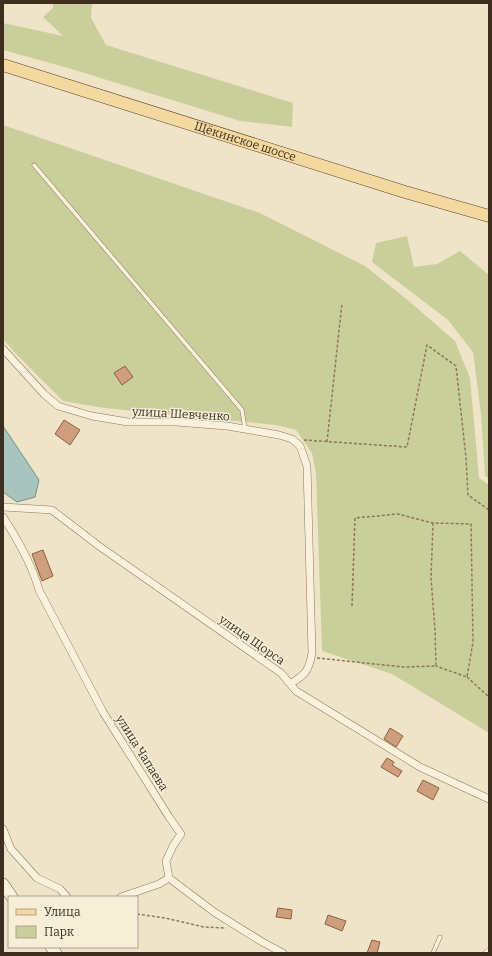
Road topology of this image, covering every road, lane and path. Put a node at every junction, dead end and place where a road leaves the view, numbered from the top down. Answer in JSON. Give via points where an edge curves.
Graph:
{"nodes":[{"id":1,"x":3,"y":65,"type":"edge"},
{"id":2,"x":34,"y":165,"type":"dead end"},
{"id":3,"x":489,"y":216,"type":"edge"},
{"id":4,"x":342,"y":303,"type":"dead end"},
{"id":5,"x":3,"y":349,"type":"edge"},
{"id":6,"x":245,"y":429,"type":"junction"},
{"id":7,"x":292,"y":439,"type":"junction"},
{"id":8,"x":327,"y":442,"type":"junction"},
{"id":9,"x":3,"y":507,"type":"edge"},
{"id":10,"x":489,"y":510,"type":"edge"},
{"id":11,"x":3,"y":517,"type":"edge"},
{"id":12,"x":433,"y":523,"type":"junction"},
{"id":13,"x":352,"y":606,"type":"dead end"},
{"id":14,"x":312,"y":657,"type":"junction"},
{"id":15,"x":436,"y":666,"type":"junction"},
{"id":16,"x":468,"y":677,"type":"junction"},
{"id":17,"x":290,"y":684,"type":"junction"},
{"id":18,"x":489,"y":697,"type":"edge"},
{"id":19,"x":489,"y":799,"type":"edge"},
{"id":20,"x":3,"y":829,"type":"edge"},
{"id":21,"x":169,"y":878,"type":"junction"},
{"id":22,"x":3,"y":884,"type":"edge"},
{"id":23,"x":11,"y":896,"type":"edge"},
{"id":24,"x":66,"y":896,"type":"edge"},
{"id":25,"x":124,"y":896,"type":"edge"},
{"id":26,"x":138,"y":914,"type":"edge"},
{"id":27,"x":240,"y":928,"type":"junction"},
{"id":28,"x":440,"y":937,"type":"dead end"},
{"id":29,"x":283,"y":953,"type":"edge"},
{"id":30,"x":433,"y":953,"type":"edge"}],
"edges":[{"from":1,"to":3,"type":"main road","name":"Щёкинское шоссе","via":[[405,192]]},
{"from":2,"to":6,"type":"lane","via":[[242,410]]},
{"from":4,"to":8,"type":"path"},
{"from":5,"to":6,"type":"street","name":"улица Шевченко","via":[[58,406],[92,416],[128,422],[176,422]]},
{"from":6,"to":7,"type":"street","name":"улица Шевченко"},
{"from":7,"to":8,"type":"path"},
{"from":7,"to":14,"type":"street","via":[[300,446],[307,466]]},
{"from":8,"to":10,"type":"path","via":[[407,447],[427,344],[456,366],[468,495]]},
{"from":9,"to":17,"type":"street","name":"улица Щорса","via":[[52,510],[99,546],[281,673]]},
{"from":11,"to":21,"type":"street","name":"улица Чапаева","via":[[15,534],[35,574],[39,590],[103,712],[181,834],[166,861]]},
{"from":12,"to":13,"type":"path","via":[[398,514],[355,518]]},
{"from":12,"to":15,"type":"path","via":[[431,578]]},
{"from":12,"to":16,"type":"path","via":[[471,524],[473,642]]},
{"from":14,"to":15,"type":"path","via":[[404,666]]},
{"from":14,"to":17,"type":"street","via":[[310,666],[303,676]]},
{"from":15,"to":16,"type":"path"},
{"from":16,"to":18,"type":"path"},
{"from":17,"to":19,"type":"street","name":"улица Щорса","via":[[296,691],[420,767]]},
{"from":20,"to":24,"type":"street","via":[[11,849],[37,878],[60,889]]},
{"from":21,"to":25,"type":"street"},
{"from":21,"to":27,"type":"street","via":[[206,907]]},
{"from":22,"to":23,"type":"main road"},
{"from":26,"to":27,"type":"path","via":[[204,927]]},
{"from":27,"to":29,"type":"street"},
{"from":28,"to":30,"type":"lane"}]}
